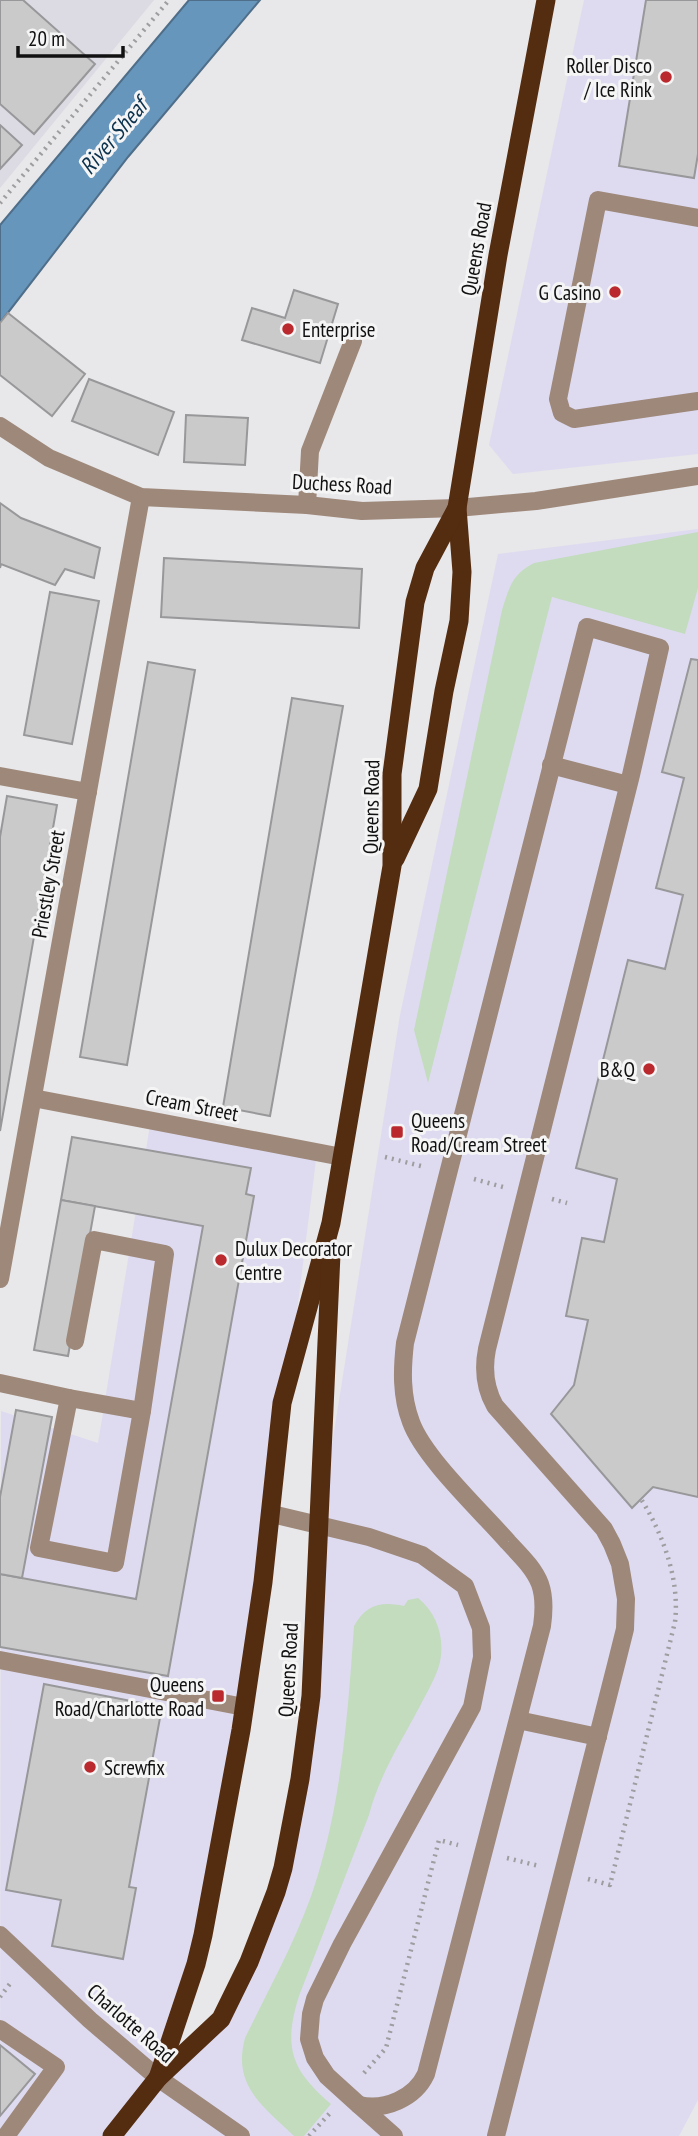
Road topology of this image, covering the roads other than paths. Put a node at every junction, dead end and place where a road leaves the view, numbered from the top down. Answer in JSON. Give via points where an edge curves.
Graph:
{"nodes":[{"id":1,"x":546,"y":0,"type":"edge"},
{"id":2,"x":698,"y":218,"type":"edge"},
{"id":3,"x":353,"y":341,"type":"dead end"},
{"id":4,"x":698,"y":401,"type":"edge"},
{"id":5,"x":0,"y":426,"type":"edge"},
{"id":6,"x":698,"y":476,"type":"edge"},
{"id":7,"x":141,"y":497,"type":"junction"},
{"id":8,"x":307,"y":505,"type":"junction"},
{"id":9,"x":457,"y":508,"type":"junction"},
{"id":10,"x":551,"y":765,"type":"junction"},
{"id":11,"x":0,"y":776,"type":"edge"},
{"id":12,"x":628,"y":785,"type":"junction"},
{"id":13,"x":88,"y":792,"type":"junction"},
{"id":14,"x":393,"y":866,"type":"junction"},
{"id":15,"x":33,"y":1098,"type":"junction"},
{"id":16,"x":342,"y":1157,"type":"junction"},
{"id":17,"x":331,"y":1223,"type":"junction"},
{"id":18,"x":0,"y":1279,"type":"edge"},
{"id":19,"x":75,"y":1341,"type":"dead end"},
{"id":20,"x":0,"y":1383,"type":"edge"},
{"id":21,"x":69,"y":1398,"type":"junction"},
{"id":22,"x":142,"y":1411,"type":"junction"},
{"id":23,"x":272,"y":1514,"type":"junction"},
{"id":24,"x":319,"y":1527,"type":"junction"},
{"id":25,"x":0,"y":1660,"type":"edge"},
{"id":26,"x":244,"y":1707,"type":"junction"},
{"id":27,"x":518,"y":1720,"type":"junction"},
{"id":28,"x":598,"y":1737,"type":"junction"},
{"id":29,"x":0,"y":1936,"type":"edge"},
{"id":30,"x":0,"y":2029,"type":"edge"},
{"id":31,"x":159,"y":2078,"type":"junction"},
{"id":32,"x":353,"y":2099,"type":"junction"},
{"id":33,"x":6,"y":2136,"type":"edge"},
{"id":34,"x":112,"y":2136,"type":"edge"},
{"id":35,"x":241,"y":2136,"type":"edge"},
{"id":36,"x":394,"y":2136,"type":"edge"},
{"id":37,"x":496,"y":2136,"type":"edge"}],
"edges":[{"from":1,"to":9,"type":"highway","name":"Queens Road"},
{"from":2,"to":4,"type":"street","via":[[598,200],[558,399],[562,413],[574,419]]},
{"from":3,"to":8,"type":"street","via":[[310,451]]},
{"from":5,"to":7,"type":"street","name":"Duchess Road","via":[[49,458]]},
{"from":6,"to":9,"type":"street","name":"Duchess Road"},
{"from":7,"to":8,"type":"street","name":"Duchess Road"},
{"from":7,"to":13,"type":"street","name":"Priestley Street"},
{"from":8,"to":9,"type":"street","name":"Duchess Road","via":[[362,511]]},
{"from":9,"to":14,"type":"highway","name":"Queens Road","via":[[462,572],[459,621],[428,789]]},
{"from":9,"to":14,"type":"highway","name":"Queens Road","via":[[425,568],[415,602],[392,774]]},
{"from":10,"to":12,"type":"street"},
{"from":10,"to":12,"type":"street","via":[[587,627],[660,648]]},
{"from":10,"to":27,"type":"street","via":[[407,1332],[403,1371],[408,1412],[421,1441],[527,1562],[541,1586],[542,1626]]},
{"from":11,"to":13,"type":"street"},
{"from":12,"to":28,"type":"street","via":[[485,1369],[495,1406],[604,1529],[620,1564],[625,1629]]},
{"from":13,"to":15,"type":"street","name":"Priestley Street"},
{"from":14,"to":16,"type":"highway","name":"Queens Road"},
{"from":15,"to":16,"type":"street","name":"Cream Street"},
{"from":15,"to":18,"type":"street","name":"Priestley Street"},
{"from":16,"to":17,"type":"highway","name":"Queens Road"},
{"from":17,"to":23,"type":"highway","name":"Queens Road","via":[[282,1402]]},
{"from":17,"to":24,"type":"highway","name":"Queens Road"},
{"from":19,"to":22,"type":"street","via":[[94,1240],[165,1254]]},
{"from":20,"to":21,"type":"street"},
{"from":21,"to":22,"type":"street"},
{"from":21,"to":22,"type":"street","via":[[39,1548],[115,1563]]},
{"from":23,"to":24,"type":"street"},
{"from":23,"to":26,"type":"highway","name":"Queens Road"},
{"from":24,"to":31,"type":"highway","name":"Queens Road","via":[[308,1726],[276,1892],[221,2019]]},
{"from":24,"to":32,"type":"street","via":[[422,1555],[465,1586],[481,1628],[482,1657],[472,1707],[315,1999],[311,2048],[320,2068]]},
{"from":25,"to":26,"type":"street"},
{"from":26,"to":31,"type":"highway","name":"Queens Road","via":[[203,1936]]},
{"from":27,"to":28,"type":"street"},
{"from":27,"to":32,"type":"street","via":[[430,2064],[412,2093],[395,2102],[372,2106]]},
{"from":28,"to":37,"type":"street"},
{"from":29,"to":31,"type":"street","name":"Charlotte Road"},
{"from":30,"to":33,"type":"street","via":[[56,2067]]},
{"from":31,"to":34,"type":"highway","name":"Queens Road"},
{"from":31,"to":35,"type":"street","name":"Charlotte Road"},
{"from":32,"to":36,"type":"street"}]}
